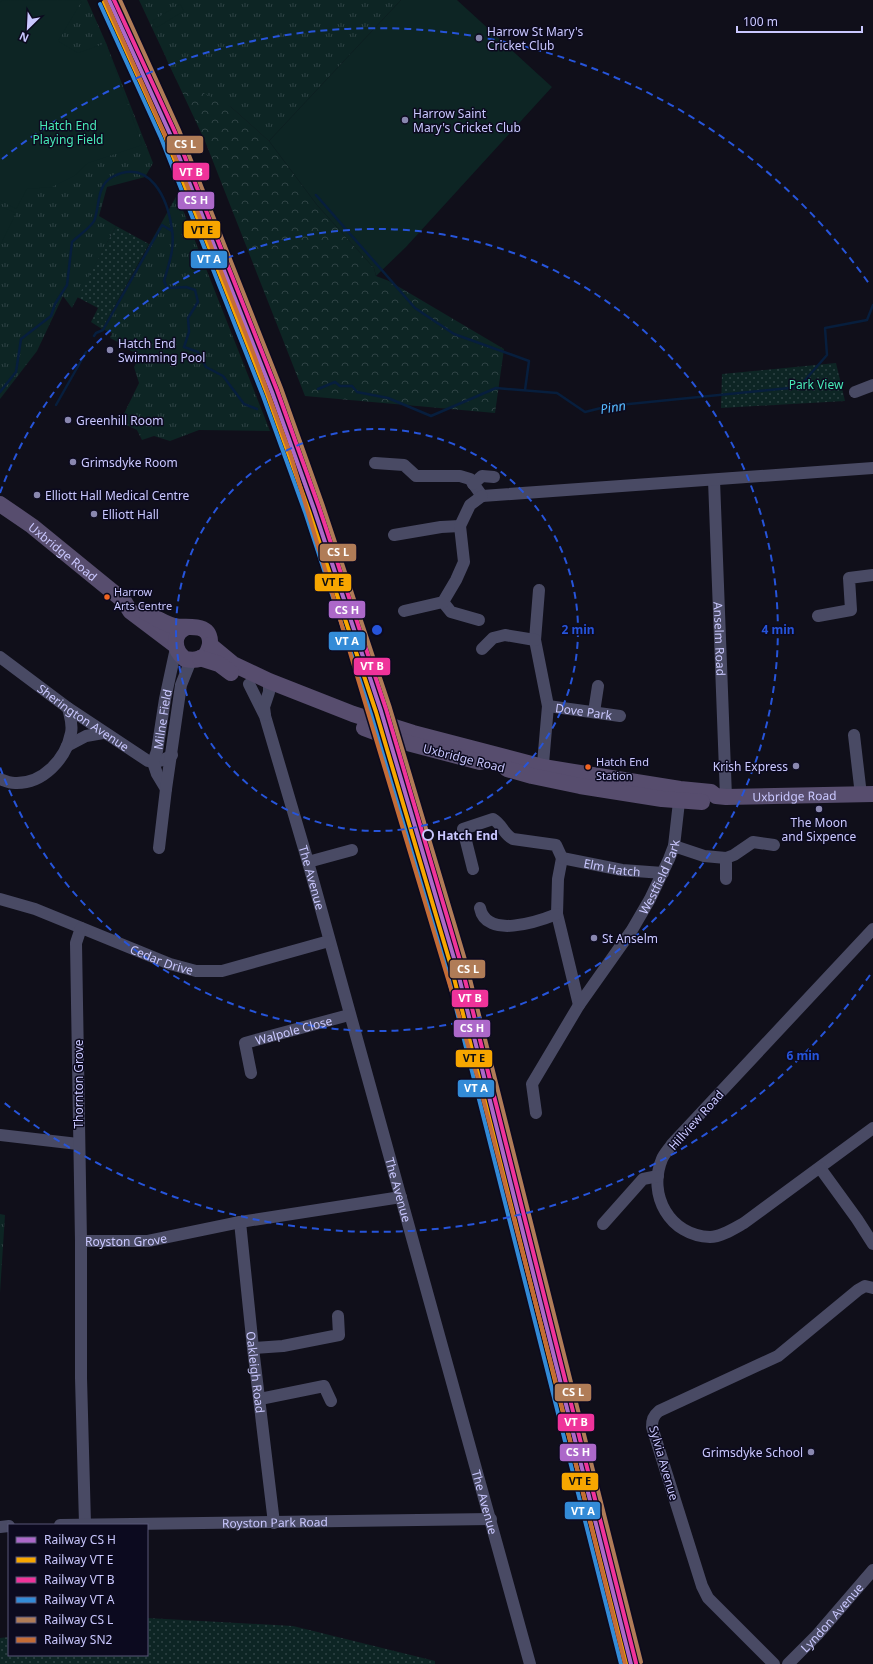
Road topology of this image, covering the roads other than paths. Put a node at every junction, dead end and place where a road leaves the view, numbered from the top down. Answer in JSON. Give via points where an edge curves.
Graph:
{"nodes":[{"id":1,"x":873,"y":385,"type":"edge"},
{"id":2,"x":855,"y":392,"type":"dead end"},
{"id":3,"x":375,"y":463,"type":"dead end"},
{"id":4,"x":873,"y":468,"type":"edge"},
{"id":5,"x":494,"y":477,"type":"dead end"},
{"id":6,"x":714,"y":480,"type":"junction"},
{"id":7,"x":473,"y":484,"type":"junction"},
{"id":8,"x":482,"y":496,"type":"junction"},
{"id":9,"x":0,"y":504,"type":"edge"},
{"id":10,"x":460,"y":526,"type":"junction"},
{"id":11,"x":394,"y":535,"type":"dead end"},
{"id":12,"x":873,"y":575,"type":"edge"},
{"id":13,"x":539,"y":590,"type":"dead end"},
{"id":14,"x":124,"y":601,"type":"junction"},
{"id":15,"x":443,"y":602,"type":"junction"},
{"id":16,"x":404,"y":611,"type":"dead end"},
{"id":17,"x":818,"y":616,"type":"dead end"},
{"id":18,"x":480,"y":620,"type":"dead end"},
{"id":19,"x":187,"y":627,"type":"junction"},
{"id":20,"x":535,"y":640,"type":"junction"},
{"id":21,"x":210,"y":645,"type":"junction"},
{"id":22,"x":176,"y":646,"type":"junction"},
{"id":23,"x":482,"y":649,"type":"dead end"},
{"id":24,"x":0,"y":657,"type":"edge"},
{"id":25,"x":196,"y":660,"type":"junction"},
{"id":26,"x":249,"y":684,"type":"junction"},
{"id":27,"x":598,"y":686,"type":"dead end"},
{"id":28,"x":269,"y":687,"type":"junction"},
{"id":29,"x":548,"y":706,"type":"junction"},
{"id":30,"x":68,"y":708,"type":"junction"},
{"id":31,"x":594,"y":712,"type":"junction"},
{"id":32,"x":265,"y":716,"type":"junction"},
{"id":33,"x":620,"y":716,"type":"dead end"},
{"id":34,"x":103,"y":733,"type":"junction"},
{"id":35,"x":854,"y":736,"type":"dead end"},
{"id":36,"x":67,"y":746,"type":"junction"},
{"id":37,"x":172,"y":755,"type":"junction"},
{"id":38,"x":153,"y":762,"type":"junction"},
{"id":39,"x":543,"y":773,"type":"junction"},
{"id":40,"x":0,"y":779,"type":"edge"},
{"id":41,"x":166,"y":789,"type":"junction"},
{"id":42,"x":867,"y":794,"type":"edge"},
{"id":43,"x":680,"y":795,"type":"junction"},
{"id":44,"x":721,"y":797,"type":"junction"},
{"id":45,"x":662,"y":799,"type":"junction"},
{"id":46,"x":676,"y":825,"type":"junction"},
{"id":47,"x":774,"y":845,"type":"dead end"},
{"id":48,"x":674,"y":846,"type":"junction"},
{"id":49,"x":159,"y":848,"type":"dead end"},
{"id":50,"x":352,"y":850,"type":"dead end"},
{"id":51,"x":562,"y":858,"type":"junction"},
{"id":52,"x":726,"y":858,"type":"junction"},
{"id":53,"x":308,"y":862,"type":"junction"},
{"id":54,"x":472,"y":869,"type":"dead end"},
{"id":55,"x":662,"y":873,"type":"junction"},
{"id":56,"x":726,"y":879,"type":"dead end"},
{"id":57,"x":0,"y":899,"type":"edge"},
{"id":58,"x":480,"y":908,"type":"dead end"},
{"id":59,"x":557,"y":914,"type":"junction"},
{"id":60,"x":81,"y":928,"type":"junction"},
{"id":61,"x":873,"y":929,"type":"edge"},
{"id":62,"x":329,"y":941,"type":"junction"},
{"id":63,"x":579,"y":1005,"type":"junction"},
{"id":64,"x":349,"y":1015,"type":"junction"},
{"id":65,"x":251,"y":1073,"type":"dead end"},
{"id":66,"x":536,"y":1113,"type":"dead end"},
{"id":67,"x":873,"y":1128,"type":"edge"},
{"id":68,"x":0,"y":1135,"type":"edge"},
{"id":69,"x":78,"y":1144,"type":"junction"},
{"id":70,"x":820,"y":1168,"type":"junction"},
{"id":71,"x":658,"y":1176,"type":"junction"},
{"id":72,"x":401,"y":1197,"type":"junction"},
{"id":73,"x":240,"y":1222,"type":"junction"},
{"id":74,"x":603,"y":1224,"type":"dead end"},
{"id":75,"x":81,"y":1241,"type":"junction"},
{"id":76,"x":873,"y":1244,"type":"edge"},
{"id":77,"x":873,"y":1288,"type":"edge"},
{"id":78,"x":338,"y":1316,"type":"dead end"},
{"id":79,"x":253,"y":1348,"type":"junction"},
{"id":80,"x":260,"y":1399,"type":"junction"},
{"id":81,"x":331,"y":1401,"type":"dead end"},
{"id":82,"x":491,"y":1519,"type":"junction"},
{"id":83,"x":274,"y":1523,"type":"junction"},
{"id":84,"x":85,"y":1524,"type":"edge"},
{"id":85,"x":873,"y":1570,"type":"edge"},
{"id":86,"x":530,"y":1664,"type":"edge"},
{"id":87,"x":774,"y":1664,"type":"edge"},
{"id":88,"x":788,"y":1664,"type":"edge"}],
"edges":[{"from":1,"to":2,"type":"street"},
{"from":3,"to":7,"type":"street","via":[[404,465],[416,476],[460,476],[470,479]]},
{"from":4,"to":6,"type":"street"},
{"from":5,"to":7,"type":"street","via":[[482,476]]},
{"from":6,"to":8,"type":"street"},
{"from":6,"to":44,"type":"street","name":"Anselm Road"},
{"from":7,"to":8,"type":"street"},
{"from":8,"to":10,"type":"street","via":[[470,505]]},
{"from":9,"to":14,"type":"main road","name":"Uxbridge Road","via":[[32,526]]},
{"from":10,"to":11,"type":"street"},
{"from":10,"to":15,"type":"street","via":[[464,562]]},
{"from":12,"to":17,"type":"street","via":[[849,578],[851,610]]},
{"from":13,"to":20,"type":"street","name":"Dove Park"},
{"from":14,"to":19,"type":"main road","name":"Uxbridge Road","via":[[167,623]]},
{"from":14,"to":22,"type":"main road","name":"Uxbridge Road","via":[[130,611]]},
{"from":15,"to":16,"type":"street"},
{"from":15,"to":18,"type":"street","via":[[451,612]]},
{"from":19,"to":21,"type":"main road","name":"Uxbridge Road","via":[[193,626],[203,630],[209,637]]},
{"from":19,"to":22,"type":"main road","via":[[179,632]]},
{"from":20,"to":23,"type":"street","via":[[505,635],[493,638]]},
{"from":20,"to":29,"type":"street","name":"Dove Park"},
{"from":21,"to":25,"type":"main road","via":[[207,652]]},
{"from":21,"to":28,"type":"main road","name":"Uxbridge Road","via":[[233,664]]},
{"from":22,"to":25,"type":"main road","name":"Uxbridge Road","via":[[185,659]]},
{"from":22,"to":38,"type":"street","name":"Milne Field"},
{"from":24,"to":30,"type":"street","name":"Sherington Avenue"},
{"from":25,"to":26,"type":"main road","name":"Uxbridge Road","via":[[219,664]]},
{"from":25,"to":37,"type":"street","name":"Milne Field","via":[[181,685]]},
{"from":26,"to":28,"type":"main road","name":"Uxbridge Road"},
{"from":26,"to":32,"type":"street","name":"The Avenue"},
{"from":27,"to":31,"type":"street"},
{"from":28,"to":32,"type":"street","name":"The Avenue","via":[[264,707]]},
{"from":28,"to":39,"type":"main road","name":"Uxbridge Road","via":[[355,720],[438,746]]},
{"from":29,"to":31,"type":"street","name":"Dove Park"},
{"from":29,"to":39,"type":"street","name":"Dove Park"},
{"from":30,"to":34,"type":"street","name":"Sherington Avenue"},
{"from":30,"to":36,"type":"street","via":[[72,721]]},
{"from":31,"to":33,"type":"street","name":"Dove Park"},
{"from":32,"to":53,"type":"street","name":"The Avenue"},
{"from":34,"to":36,"type":"street","via":[[86,736]]},
{"from":34,"to":38,"type":"street","name":"Sherington Avenue","via":[[148,762]]},
{"from":35,"to":42,"type":"street"},
{"from":36,"to":40,"type":"street","via":[[53,768],[34,781],[15,784]]},
{"from":37,"to":38,"type":"street"},
{"from":37,"to":41,"type":"street","name":"Milne Field"},
{"from":38,"to":41,"type":"street","name":"Milne Field"},
{"from":39,"to":43,"type":"main road","name":"Uxbridge Road"},
{"from":39,"to":45,"type":"main road","name":"Uxbridge Road","via":[[580,786]]},
{"from":41,"to":49,"type":"street","name":"Milne Field"},
{"from":42,"to":44,"type":"main road","name":"Uxbridge Road"},
{"from":43,"to":44,"type":"main road","name":"Uxbridge Road","via":[[711,801]]},
{"from":43,"to":45,"type":"main road","name":"Uxbridge Road"},
{"from":43,"to":46,"type":"street","name":"Westfield Park"},
{"from":45,"to":46,"type":"street","name":"Westfield Park"},
{"from":46,"to":48,"type":"street","name":"Westfield Park"},
{"from":47,"to":52,"type":"street","via":[[753,842]]},
{"from":48,"to":52,"type":"street","via":[[704,856]]},
{"from":48,"to":55,"type":"street","name":"Westfield Park"},
{"from":50,"to":53,"type":"street"},
{"from":51,"to":54,"type":"street","via":[[556,845],[513,839],[493,820],[463,828]]},
{"from":51,"to":55,"type":"street","name":"Elm Hatch","via":[[622,870]]},
{"from":51,"to":59,"type":"street","via":[[558,879]]},
{"from":52,"to":56,"type":"street"},
{"from":53,"to":62,"type":"street","name":"The Avenue"},
{"from":55,"to":63,"type":"street","name":"Westfield Park","via":[[632,930]]},
{"from":57,"to":60,"type":"street","name":"Cedar Drive","via":[[35,909]]},
{"from":58,"to":59,"type":"street","via":[[485,920],[497,926],[543,919]]},
{"from":59,"to":63,"type":"street"},
{"from":60,"to":62,"type":"street","name":"Cedar Drive","via":[[170,964],[196,971],[222,971]]},
{"from":60,"to":69,"type":"street","name":"Thornton Grove","via":[[76,942]]},
{"from":61,"to":71,"type":"street","name":"Hillview Road","via":[[672,1144],[662,1158]]},
{"from":62,"to":64,"type":"street","name":"The Avenue"},
{"from":63,"to":66,"type":"street","name":"Westfield Park","via":[[532,1084]]},
{"from":64,"to":65,"type":"street","name":"Walpole Close","via":[[245,1043]]},
{"from":64,"to":72,"type":"street","name":"The Avenue"},
{"from":67,"to":70,"type":"street","name":"Hillview Road"},
{"from":68,"to":69,"type":"street"},
{"from":69,"to":75,"type":"street","name":"Thornton Grove"},
{"from":70,"to":71,"type":"street","name":"Hillview Road","via":[[744,1223],[711,1237],[688,1232],[674,1223],[662,1207],[657,1187]]},
{"from":70,"to":76,"type":"street"},
{"from":71,"to":74,"type":"street","via":[[643,1179]]},
{"from":72,"to":73,"type":"street","name":"Royston Grove"},
{"from":72,"to":82,"type":"street","name":"The Avenue"},
{"from":73,"to":75,"type":"street","name":"Royston Grove","via":[[148,1241]]},
{"from":73,"to":79,"type":"street","name":"Oakleigh Road"},
{"from":75,"to":84,"type":"street","name":"Royston Grove"},
{"from":77,"to":87,"type":"street","name":"Sylvia Avenue","via":[[865,1286],[858,1290],[778,1356],[659,1411],[652,1420],[652,1428],[708,1598]]},
{"from":78,"to":79,"type":"street","via":[[339,1335],[283,1346]]},
{"from":79,"to":80,"type":"street","name":"Oakleigh Road"},
{"from":80,"to":81,"type":"street","via":[[324,1386]]},
{"from":80,"to":83,"type":"street","name":"Oakleigh Road"},
{"from":82,"to":83,"type":"street","name":"Royston Park Road"},
{"from":82,"to":86,"type":"street","name":"The Avenue"},
{"from":83,"to":84,"type":"street","name":"Royston Park Road"},
{"from":85,"to":88,"type":"street","name":"Lyndon Avenue","via":[[817,1635]]}]}
